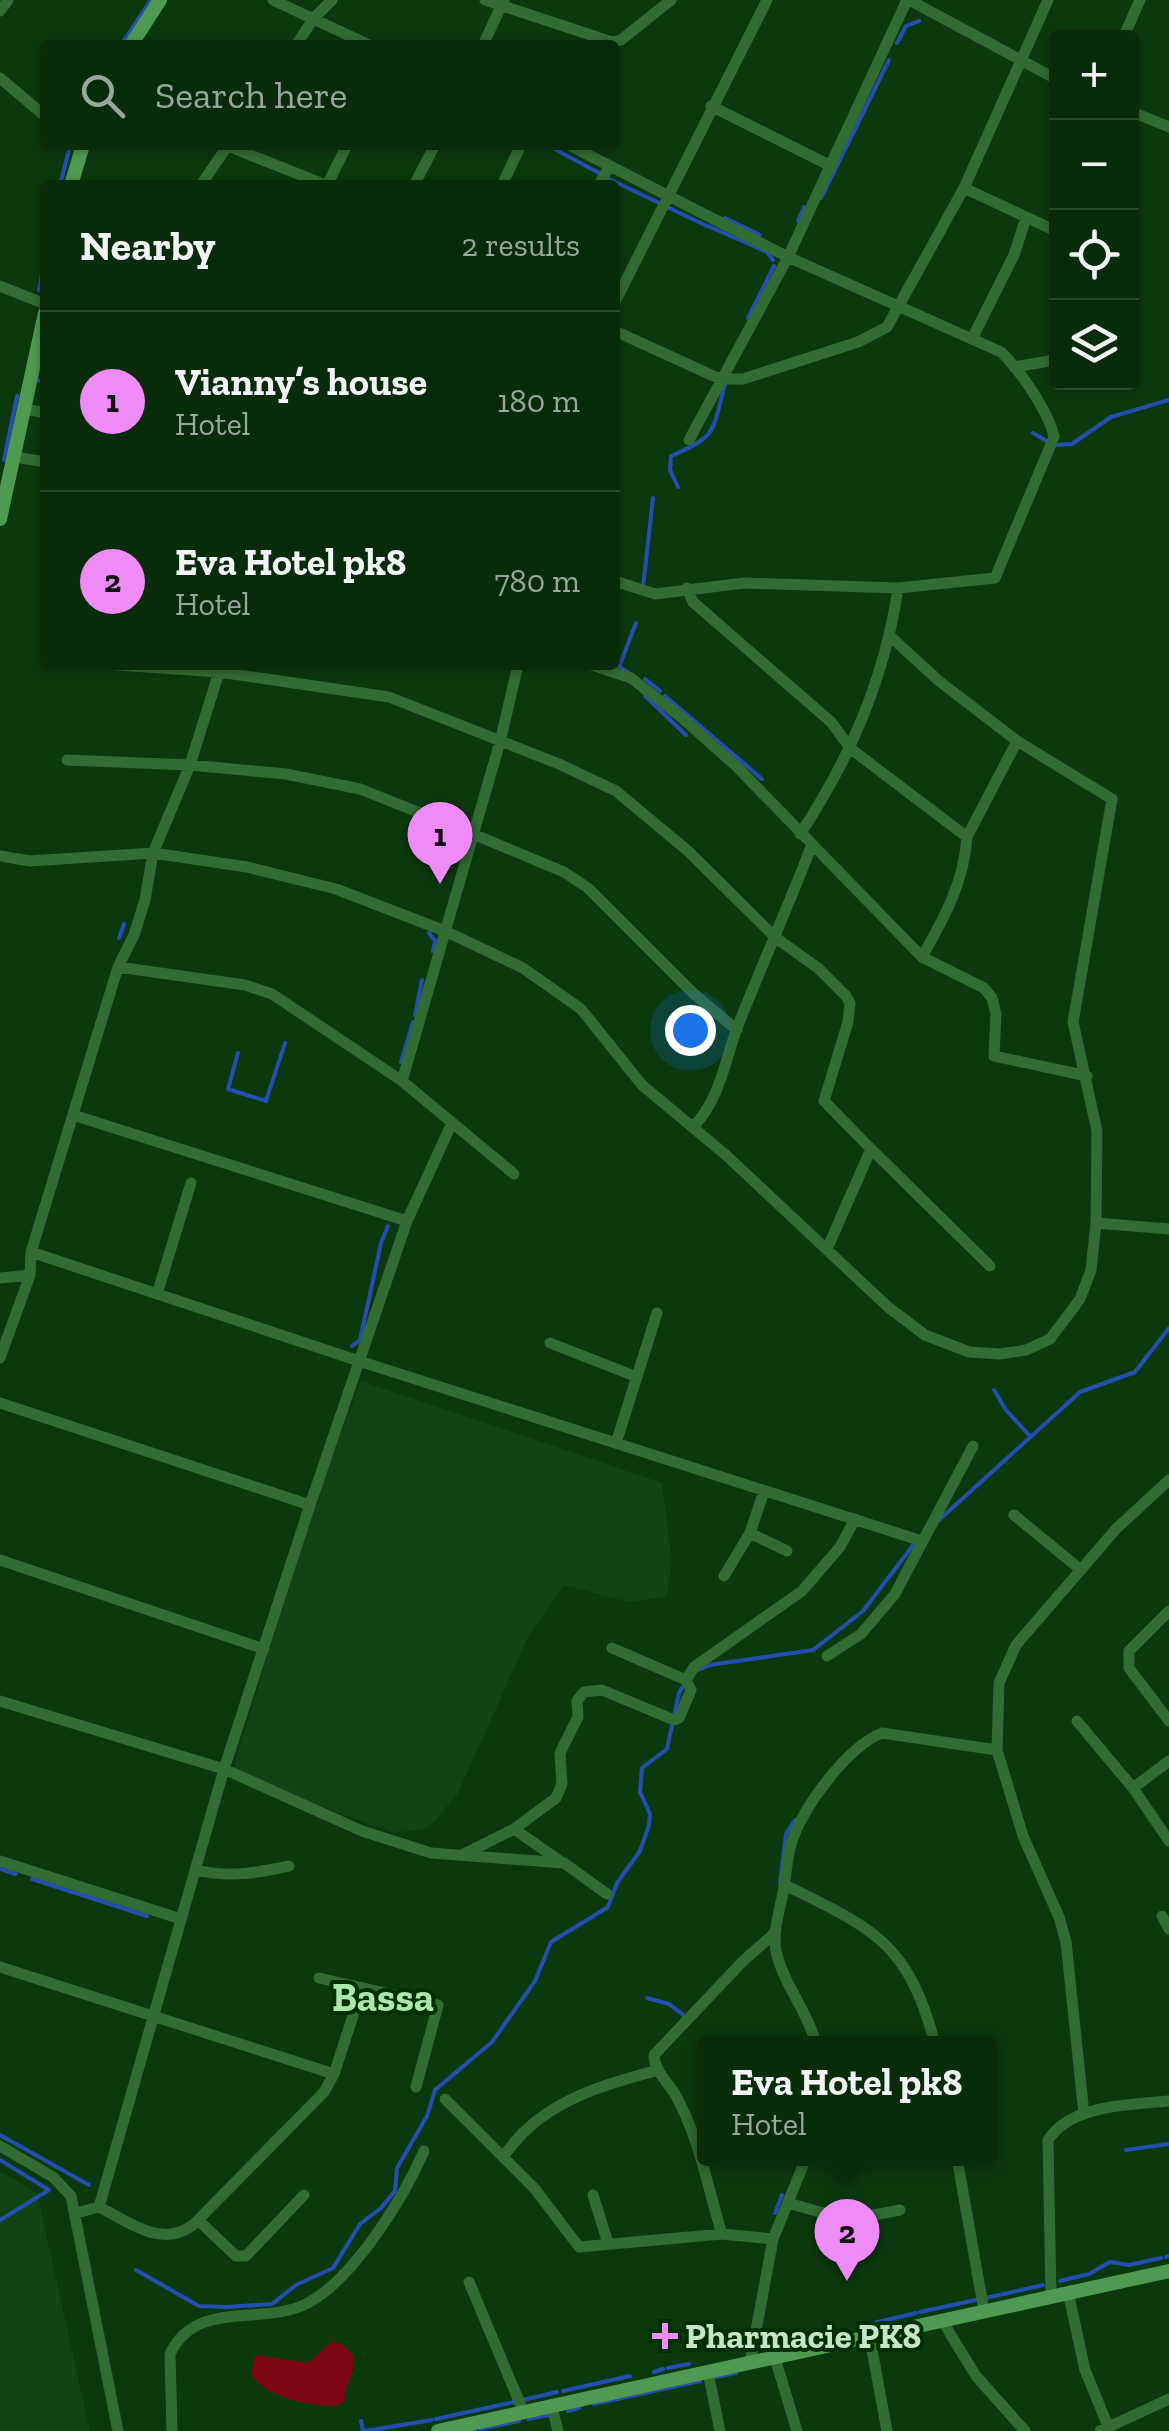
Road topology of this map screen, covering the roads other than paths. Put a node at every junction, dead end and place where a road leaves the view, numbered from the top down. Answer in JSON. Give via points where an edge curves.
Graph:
{"nodes":[{"id":1,"x":8,"y":0,"type":"edge"},
{"id":2,"x":160,"y":0,"type":"edge"},
{"id":3,"x":274,"y":0,"type":"edge"},
{"id":4,"x":332,"y":0,"type":"edge"},
{"id":5,"x":485,"y":0,"type":"edge"},
{"id":6,"x":671,"y":0,"type":"edge"},
{"id":7,"x":767,"y":0,"type":"edge"},
{"id":8,"x":908,"y":0,"type":"edge"},
{"id":9,"x":1048,"y":0,"type":"edge"},
{"id":10,"x":1140,"y":0,"type":"edge"},
{"id":11,"x":502,"y":2,"type":"edge"},
{"id":12,"x":0,"y":11,"type":"edge"},
{"id":13,"x":314,"y":18,"type":"junction"},
{"id":14,"x":1127,"y":30,"type":"edge"},
{"id":15,"x":578,"y":32,"type":"junction"},
{"id":16,"x":135,"y":40,"type":"edge"},
{"id":17,"x":299,"y":40,"type":"edge"},
{"id":18,"x":359,"y":40,"type":"edge"},
{"id":19,"x":485,"y":40,"type":"edge"},
{"id":20,"x":574,"y":40,"type":"edge"},
{"id":21,"x":609,"y":40,"type":"edge"},
{"id":22,"x":620,"y":40,"type":"edge"},
{"id":23,"x":1020,"y":63,"type":"junction"},
{"id":24,"x":1049,"y":76,"type":"edge"},
{"id":25,"x":0,"y":78,"type":"edge"},
{"id":26,"x":711,"y":106,"type":"junction"},
{"id":27,"x":40,"y":112,"type":"edge"},
{"id":28,"x":1139,"y":115,"type":"edge"},
{"id":29,"x":1169,"y":128,"type":"edge"},
{"id":30,"x":80,"y":150,"type":"edge"},
{"id":31,"x":224,"y":150,"type":"edge"},
{"id":32,"x":240,"y":150,"type":"edge"},
{"id":33,"x":344,"y":150,"type":"edge"},
{"id":34,"x":433,"y":150,"type":"edge"},
{"id":35,"x":519,"y":150,"type":"edge"},
{"id":36,"x":579,"y":150,"type":"edge"},
{"id":37,"x":609,"y":166,"type":"junction"},
{"id":38,"x":831,"y":166,"type":"junction"},
{"id":39,"x":72,"y":180,"type":"edge"},
{"id":40,"x":204,"y":180,"type":"edge"},
{"id":41,"x":314,"y":180,"type":"edge"},
{"id":42,"x":330,"y":180,"type":"edge"},
{"id":43,"x":417,"y":180,"type":"edge"},
{"id":44,"x":504,"y":180,"type":"edge"},
{"id":45,"x":602,"y":180,"type":"edge"},
{"id":46,"x":964,"y":188,"type":"junction"},
{"id":47,"x":668,"y":195,"type":"junction"},
{"id":48,"x":1026,"y":218,"type":"junction"},
{"id":49,"x":1049,"y":229,"type":"edge"},
{"id":50,"x":788,"y":257,"type":"junction"},
{"id":51,"x":0,"y":286,"type":"edge"},
{"id":52,"x":620,"y":292,"type":"edge"},
{"id":53,"x":40,"y":302,"type":"edge"},
{"id":54,"x":900,"y":308,"type":"junction"},
{"id":55,"x":620,"y":334,"type":"edge"},
{"id":56,"x":40,"y":338,"type":"edge"},
{"id":57,"x":972,"y":339,"type":"junction"},
{"id":58,"x":1049,"y":360,"type":"edge"},
{"id":59,"x":1014,"y":367,"type":"junction"},
{"id":60,"x":720,"y":379,"type":"junction"},
{"id":61,"x":26,"y":409,"type":"junction"},
{"id":62,"x":40,"y":412,"type":"edge"},
{"id":63,"x":690,"y":440,"type":"dead end"},
{"id":64,"x":15,"y":457,"type":"junction"},
{"id":65,"x":40,"y":461,"type":"edge"},
{"id":66,"x":0,"y":520,"type":"edge"},
{"id":67,"x":620,"y":583,"type":"edge"},
{"id":68,"x":687,"y":588,"type":"junction"},
{"id":69,"x":898,"y":588,"type":"junction"},
{"id":70,"x":891,"y":638,"type":"junction"},
{"id":71,"x":219,"y":670,"type":"edge"},
{"id":72,"x":231,"y":670,"type":"edge"},
{"id":73,"x":517,"y":670,"type":"edge"},
{"id":74,"x":605,"y":670,"type":"edge"},
{"id":75,"x":1016,"y":741,"type":"junction"},
{"id":76,"x":500,"y":742,"type":"junction"},
{"id":77,"x":850,"y":749,"type":"junction"},
{"id":78,"x":67,"y":760,"type":"dead end"},
{"id":79,"x":190,"y":766,"type":"junction"},
{"id":80,"x":473,"y":834,"type":"junction"},
{"id":81,"x":800,"y":834,"type":"junction"},
{"id":82,"x":967,"y":837,"type":"junction"},
{"id":83,"x":811,"y":846,"type":"junction"},
{"id":84,"x":153,"y":854,"type":"junction"},
{"id":85,"x":0,"y":856,"type":"edge"},
{"id":86,"x":445,"y":931,"type":"junction"},
{"id":87,"x":776,"y":938,"type":"junction"},
{"id":88,"x":922,"y":957,"type":"junction"},
{"id":89,"x":118,"y":967,"type":"junction"},
{"id":90,"x":736,"y":1030,"type":"junction"},
{"id":91,"x":1086,"y":1076,"type":"junction"},
{"id":92,"x":402,"y":1081,"type":"junction"},
{"id":93,"x":73,"y":1115,"type":"junction"},
{"id":94,"x":451,"y":1125,"type":"junction"},
{"id":95,"x":693,"y":1127,"type":"junction"},
{"id":96,"x":871,"y":1148,"type":"junction"},
{"id":97,"x":514,"y":1174,"type":"dead end"},
{"id":98,"x":191,"y":1183,"type":"dead end"},
{"id":99,"x":407,"y":1222,"type":"junction"},
{"id":100,"x":1096,"y":1223,"type":"junction"},
{"id":101,"x":1169,"y":1230,"type":"edge"},
{"id":102,"x":826,"y":1249,"type":"junction"},
{"id":103,"x":30,"y":1252,"type":"junction"},
{"id":104,"x":990,"y":1266,"type":"dead end"},
{"id":105,"x":30,"y":1275,"type":"junction"},
{"id":106,"x":0,"y":1278,"type":"edge"},
{"id":107,"x":157,"y":1294,"type":"junction"},
{"id":108,"x":657,"y":1313,"type":"dead end"},
{"id":109,"x":550,"y":1343,"type":"dead end"},
{"id":110,"x":0,"y":1358,"type":"edge"},
{"id":111,"x":358,"y":1362,"type":"junction"},
{"id":112,"x":637,"y":1377,"type":"junction"},
{"id":113,"x":0,"y":1403,"type":"edge"},
{"id":114,"x":616,"y":1443,"type":"junction"},
{"id":115,"x":973,"y":1446,"type":"dead end"},
{"id":116,"x":1169,"y":1480,"type":"edge"},
{"id":117,"x":764,"y":1490,"type":"junction"},
{"id":118,"x":310,"y":1504,"type":"junction"},
{"id":119,"x":1014,"y":1515,"type":"dead end"},
{"id":120,"x":855,"y":1520,"type":"junction"},
{"id":121,"x":750,"y":1533,"type":"junction"},
{"id":122,"x":922,"y":1540,"type":"junction"},
{"id":123,"x":787,"y":1551,"type":"dead end"},
{"id":124,"x":0,"y":1560,"type":"edge"},
{"id":125,"x":1081,"y":1570,"type":"junction"},
{"id":126,"x":724,"y":1576,"type":"dead end"},
{"id":127,"x":1166,"y":1620,"type":"edge"},
{"id":128,"x":612,"y":1648,"type":"dead end"},
{"id":129,"x":264,"y":1649,"type":"junction"},
{"id":130,"x":827,"y":1656,"type":"dead end"},
{"id":131,"x":686,"y":1680,"type":"junction"},
{"id":132,"x":0,"y":1701,"type":"edge"},
{"id":133,"x":1077,"y":1722,"type":"dead end"},
{"id":134,"x":1169,"y":1722,"type":"edge"},
{"id":135,"x":996,"y":1750,"type":"junction"},
{"id":136,"x":1169,"y":1761,"type":"edge"},
{"id":137,"x":224,"y":1769,"type":"junction"},
{"id":138,"x":1133,"y":1788,"type":"junction"},
{"id":139,"x":514,"y":1829,"type":"junction"},
{"id":140,"x":1169,"y":1841,"type":"edge"},
{"id":141,"x":459,"y":1857,"type":"junction"},
{"id":142,"x":0,"y":1861,"type":"edge"},
{"id":143,"x":289,"y":1866,"type":"dead end"},
{"id":144,"x":576,"y":1868,"type":"junction"},
{"id":145,"x":196,"y":1870,"type":"junction"},
{"id":146,"x":785,"y":1885,"type":"junction"},
{"id":147,"x":607,"y":1894,"type":"dead end"},
{"id":148,"x":1162,"y":1916,"type":"dead end"},
{"id":149,"x":181,"y":1919,"type":"junction"},
{"id":150,"x":1169,"y":1929,"type":"edge"},
{"id":151,"x":775,"y":1933,"type":"junction"},
{"id":152,"x":0,"y":1967,"type":"edge"},
{"id":153,"x":319,"y":1978,"type":"dead end"},
{"id":154,"x":362,"y":1988,"type":"junction"},
{"id":155,"x":154,"y":2017,"type":"junction"},
{"id":156,"x":813,"y":2036,"type":"edge"},
{"id":157,"x":932,"y":2036,"type":"edge"},
{"id":158,"x":658,"y":2070,"type":"junction"},
{"id":159,"x":334,"y":2074,"type":"junction"},
{"id":160,"x":416,"y":2087,"type":"dead end"},
{"id":161,"x":445,"y":2099,"type":"dead end"},
{"id":162,"x":1169,"y":2101,"type":"edge"},
{"id":163,"x":1084,"y":2114,"type":"junction"},
{"id":164,"x":0,"y":2146,"type":"edge"},
{"id":165,"x":424,"y":2151,"type":"dead end"},
{"id":166,"x":697,"y":2153,"type":"edge"},
{"id":167,"x":504,"y":2156,"type":"junction"},
{"id":168,"x":701,"y":2166,"type":"edge"},
{"id":169,"x":803,"y":2166,"type":"edge"},
{"id":170,"x":958,"y":2166,"type":"edge"},
{"id":171,"x":594,"y":2194,"type":"dead end"},
{"id":172,"x":304,"y":2195,"type":"dead end"},
{"id":173,"x":788,"y":2203,"type":"junction"},
{"id":174,"x":99,"y":2206,"type":"junction"},
{"id":175,"x":900,"y":2210,"type":"dead end"},
{"id":176,"x":76,"y":2213,"type":"junction"},
{"id":177,"x":198,"y":2220,"type":"junction"},
{"id":178,"x":722,"y":2234,"type":"junction"},
{"id":179,"x":773,"y":2239,"type":"junction"},
{"id":180,"x":608,"y":2243,"type":"junction"},
{"id":181,"x":1169,"y":2270,"type":"edge"},
{"id":182,"x":469,"y":2282,"type":"dead end"},
{"id":183,"x":1068,"y":2292,"type":"junction"},
{"id":184,"x":1051,"y":2295,"type":"junction"},
{"id":185,"x":984,"y":2311,"type":"junction"},
{"id":186,"x":943,"y":2322,"type":"junction"},
{"id":187,"x":870,"y":2339,"type":"junction"},
{"id":188,"x":775,"y":2358,"type":"junction"},
{"id":189,"x":750,"y":2363,"type":"junction"},
{"id":190,"x":708,"y":2372,"type":"junction"},
{"id":191,"x":1169,"y":2400,"type":"edge"},
{"id":192,"x":552,"y":2407,"type":"junction"},
{"id":193,"x":524,"y":2413,"type":"junction"},
{"id":194,"x":1104,"y":2429,"type":"edge"},
{"id":195,"x":118,"y":2431,"type":"edge"},
{"id":196,"x":172,"y":2431,"type":"edge"},
{"id":197,"x":438,"y":2431,"type":"edge"},
{"id":198,"x":558,"y":2431,"type":"edge"},
{"id":199,"x":720,"y":2431,"type":"edge"},
{"id":200,"x":797,"y":2431,"type":"edge"},
{"id":201,"x":886,"y":2431,"type":"edge"},
{"id":202,"x":1025,"y":2431,"type":"edge"}],
"edges":[{"from":1,"to":12,"type":"street"},
{"from":2,"to":16,"type":"main road"},
{"from":3,"to":13,"type":"street"},
{"from":4,"to":13,"type":"street"},
{"from":5,"to":11,"type":"street"},
{"from":6,"to":22,"type":"street"},
{"from":7,"to":26,"type":"street"},
{"from":8,"to":23,"type":"street"},
{"from":8,"to":38,"type":"street"},
{"from":9,"to":23,"type":"street"},
{"from":10,"to":14,"type":"street"},
{"from":11,"to":15,"type":"street"},
{"from":11,"to":19,"type":"street"},
{"from":13,"to":17,"type":"street"},
{"from":13,"to":18,"type":"street"},
{"from":15,"to":20,"type":"street"},
{"from":15,"to":21,"type":"street"},
{"from":23,"to":24,"type":"street"},
{"from":23,"to":46,"type":"street"},
{"from":25,"to":27,"type":"street"},
{"from":26,"to":38,"type":"street"},
{"from":26,"to":47,"type":"street"},
{"from":28,"to":29,"type":"street"},
{"from":30,"to":39,"type":"main road"},
{"from":31,"to":40,"type":"street"},
{"from":32,"to":41,"type":"street"},
{"from":33,"to":42,"type":"street"},
{"from":34,"to":43,"type":"street"},
{"from":35,"to":44,"type":"street"},
{"from":36,"to":37,"type":"street"},
{"from":37,"to":45,"type":"street"},
{"from":37,"to":47,"type":"street"},
{"from":38,"to":50,"type":"street"},
{"from":46,"to":48,"type":"street"},
{"from":46,"to":54,"type":"street"},
{"from":47,"to":50,"type":"street"},
{"from":47,"to":52,"type":"street"},
{"from":48,"to":49,"type":"street"},
{"from":48,"to":57,"type":"street"},
{"from":50,"to":54,"type":"street"},
{"from":50,"to":60,"type":"street"},
{"from":51,"to":53,"type":"street"},
{"from":54,"to":57,"type":"street"},
{"from":54,"to":60,"type":"street","via":[[887,327],[858,342],[768,373]]},
{"from":55,"to":60,"type":"street"},
{"from":56,"to":61,"type":"main road"},
{"from":57,"to":59,"type":"street","via":[[1001,352]]},
{"from":58,"to":59,"type":"street"},
{"from":59,"to":69,"type":"street","via":[[1054,437],[998,577]]},
{"from":60,"to":63,"type":"street"},
{"from":61,"to":62,"type":"street"},
{"from":61,"to":64,"type":"main road"},
{"from":64,"to":65,"type":"street"},
{"from":64,"to":66,"type":"main road"},
{"from":67,"to":68,"type":"street","via":[[649,594]]},
{"from":68,"to":69,"type":"street"},
{"from":68,"to":77,"type":"street","via":[[696,605],[831,722]]},
{"from":69,"to":70,"type":"street"},
{"from":70,"to":75,"type":"street"},
{"from":70,"to":77,"type":"street"},
{"from":71,"to":79,"type":"street"},
{"from":72,"to":76,"type":"street","via":[[398,699]]},
{"from":73,"to":76,"type":"street"},
{"from":74,"to":81,"type":"street","via":[[641,684],[736,766]]},
{"from":75,"to":82,"type":"street"},
{"from":75,"to":91,"type":"street","via":[[1112,799],[1073,1022]]},
{"from":76,"to":80,"type":"street"},
{"from":76,"to":87,"type":"street","via":[[627,798]]},
{"from":77,"to":81,"type":"street"},
{"from":77,"to":82,"type":"street"},
{"from":78,"to":79,"type":"street"},
{"from":79,"to":80,"type":"street","via":[[350,786]]},
{"from":79,"to":84,"type":"street"},
{"from":80,"to":86,"type":"street"},
{"from":80,"to":90,"type":"street","via":[[588,888]]},
{"from":81,"to":83,"type":"street"},
{"from":82,"to":88,"type":"street","via":[[966,864],[952,903]]},
{"from":83,"to":87,"type":"street"},
{"from":83,"to":88,"type":"street"},
{"from":84,"to":85,"type":"street","via":[[30,861]]},
{"from":84,"to":86,"type":"street","via":[[247,867],[336,890]]},
{"from":84,"to":89,"type":"street","via":[[134,936]]},
{"from":86,"to":92,"type":"street"},
{"from":86,"to":95,"type":"street","via":[[523,968],[570,1000],[642,1085]]},
{"from":87,"to":90,"type":"street"},
{"from":87,"to":96,"type":"street","via":[[850,1002],[824,1101]]},
{"from":88,"to":91,"type":"street","via":[[992,998],[994,1056]]},
{"from":89,"to":92,"type":"street","via":[[272,994]]},
{"from":89,"to":93,"type":"street"},
{"from":90,"to":95,"type":"street","via":[[716,1096]]},
{"from":91,"to":100,"type":"street","via":[[1097,1131]]},
{"from":92,"to":94,"type":"street"},
{"from":93,"to":99,"type":"street"},
{"from":93,"to":103,"type":"street"},
{"from":94,"to":97,"type":"street"},
{"from":94,"to":99,"type":"street"},
{"from":95,"to":102,"type":"street"},
{"from":96,"to":102,"type":"street"},
{"from":96,"to":104,"type":"street"},
{"from":98,"to":107,"type":"street"},
{"from":99,"to":111,"type":"street"},
{"from":100,"to":101,"type":"street"},
{"from":100,"to":102,"type":"street","via":[[1091,1270],[1068,1319],[1050,1338],[1000,1354],[969,1352],[926,1335]]},
{"from":103,"to":105,"type":"street"},
{"from":103,"to":107,"type":"street"},
{"from":105,"to":106,"type":"street"},
{"from":105,"to":110,"type":"street"},
{"from":107,"to":111,"type":"street"},
{"from":108,"to":112,"type":"street"},
{"from":109,"to":112,"type":"street"},
{"from":111,"to":114,"type":"street"},
{"from":111,"to":118,"type":"street"},
{"from":112,"to":114,"type":"street"},
{"from":113,"to":118,"type":"street"},
{"from":114,"to":117,"type":"street"},
{"from":115,"to":122,"type":"street"},
{"from":116,"to":125,"type":"street"},
{"from":117,"to":120,"type":"street"},
{"from":117,"to":121,"type":"street"},
{"from":118,"to":129,"type":"street"},
{"from":119,"to":125,"type":"street"},
{"from":120,"to":122,"type":"street"},
{"from":120,"to":131,"type":"street","via":[[802,1591],[698,1662]]},
{"from":121,"to":123,"type":"street"},
{"from":121,"to":126,"type":"street"},
{"from":122,"to":130,"type":"street","via":[[895,1594],[861,1634]]},
{"from":124,"to":129,"type":"street"},
{"from":125,"to":135,"type":"street","via":[[1003,1668]]},
{"from":127,"to":134,"type":"street","via":[[1127,1659]]},
{"from":128,"to":131,"type":"street"},
{"from":129,"to":137,"type":"street"},
{"from":131,"to":139,"type":"street","via":[[692,1690],[677,1720],[602,1690],[584,1692],[559,1759],[561,1791]]},
{"from":132,"to":137,"type":"street"},
{"from":133,"to":138,"type":"street"},
{"from":135,"to":146,"type":"street","via":[[898,1733],[868,1739],[840,1765],[804,1817],[790,1846]]},
{"from":135,"to":163,"type":"street","via":[[1066,1942]]},
{"from":136,"to":138,"type":"street"},
{"from":137,"to":141,"type":"street","via":[[362,1830]]},
{"from":137,"to":145,"type":"street"},
{"from":138,"to":140,"type":"street"},
{"from":139,"to":141,"type":"street"},
{"from":139,"to":144,"type":"street"},
{"from":141,"to":144,"type":"street","via":[[553,1860]]},
{"from":142,"to":149,"type":"street"},
{"from":143,"to":145,"type":"street","via":[[245,1876]]},
{"from":144,"to":147,"type":"street"},
{"from":145,"to":149,"type":"street"},
{"from":146,"to":151,"type":"street"},
{"from":146,"to":157,"type":"street","via":[[878,1934],[918,1992]]},
{"from":148,"to":150,"type":"street"},
{"from":149,"to":155,"type":"street"},
{"from":151,"to":156,"type":"street","via":[[778,1958]]},
{"from":151,"to":158,"type":"street","via":[[656,2050]]},
{"from":152,"to":155,"type":"street"},
{"from":153,"to":154,"type":"street"},
{"from":154,"to":159,"type":"street"},
{"from":154,"to":160,"type":"street","via":[[438,2005]]},
{"from":155,"to":159,"type":"street"},
{"from":155,"to":174,"type":"street"},
{"from":158,"to":166,"type":"street"},
{"from":158,"to":167,"type":"street","via":[[578,2093]]},
{"from":159,"to":177,"type":"street"},
{"from":161,"to":167,"type":"street"},
{"from":162,"to":163,"type":"street"},
{"from":163,"to":184,"type":"street","via":[[1068,2119],[1048,2140]]},
{"from":164,"to":176,"type":"street","via":[[63,2186]]},
{"from":165,"to":196,"type":"street","via":[[367,2248],[325,2290],[286,2311],[208,2319],[174,2344]]},
{"from":167,"to":180,"type":"street","via":[[576,2245]]},
{"from":168,"to":178,"type":"street"},
{"from":169,"to":173,"type":"street"},
{"from":170,"to":185,"type":"street"},
{"from":171,"to":180,"type":"street"},
{"from":172,"to":177,"type":"street","via":[[246,2256],[236,2256]]},
{"from":173,"to":175,"type":"street","via":[[848,2220]]},
{"from":173,"to":179,"type":"street"},
{"from":174,"to":176,"type":"street"},
{"from":174,"to":177,"type":"street","via":[[161,2236],[182,2233]]},
{"from":176,"to":195,"type":"street"},
{"from":178,"to":179,"type":"street"},
{"from":178,"to":180,"type":"street"},
{"from":179,"to":189,"type":"street"},
{"from":181,"to":183,"type":"main road"},
{"from":182,"to":193,"type":"street"},
{"from":183,"to":184,"type":"main road"},
{"from":183,"to":194,"type":"street"},
{"from":184,"to":185,"type":"main road"},
{"from":185,"to":186,"type":"main road"},
{"from":186,"to":187,"type":"main road"},
{"from":186,"to":202,"type":"street","via":[[976,2376]]},
{"from":187,"to":188,"type":"main road"},
{"from":187,"to":201,"type":"street"},
{"from":188,"to":189,"type":"main road"},
{"from":188,"to":200,"type":"street"},
{"from":189,"to":190,"type":"main road"},
{"from":190,"to":192,"type":"main road"},
{"from":190,"to":199,"type":"street"},
{"from":191,"to":194,"type":"street"},
{"from":192,"to":193,"type":"main road"},
{"from":192,"to":198,"type":"street"},
{"from":193,"to":197,"type":"main road"}]}
